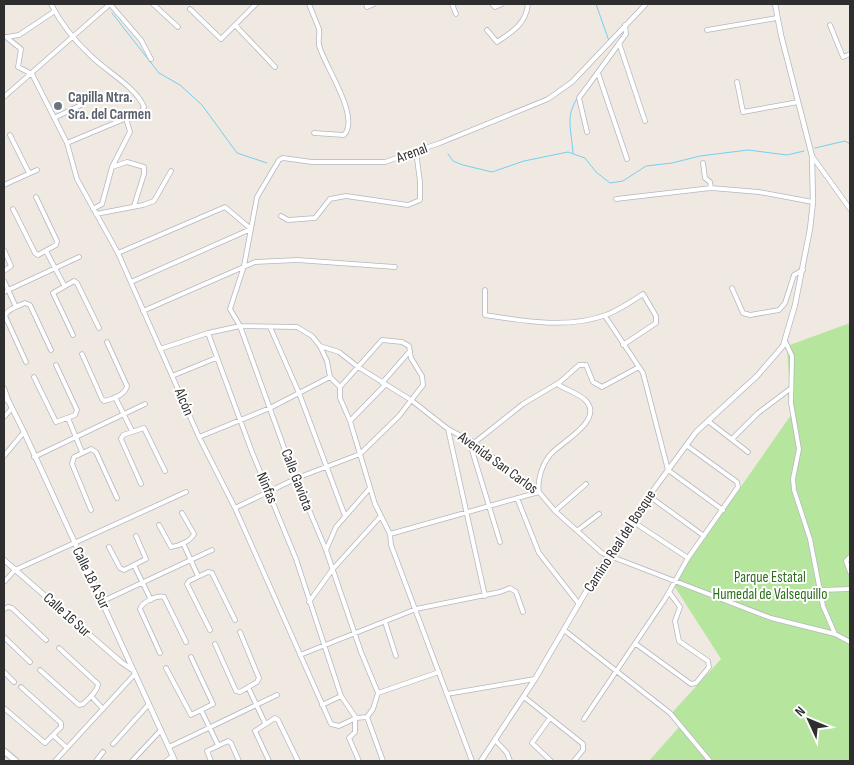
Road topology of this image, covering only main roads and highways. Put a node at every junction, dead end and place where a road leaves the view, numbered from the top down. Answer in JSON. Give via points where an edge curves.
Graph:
{"nodes":[{"id":1,"x":4,"y":750,"type":"edge"},
{"id":2,"x":16,"y":761,"type":"edge"}],
"edges":[{"from":1,"to":2,"type":"main road"}]}
